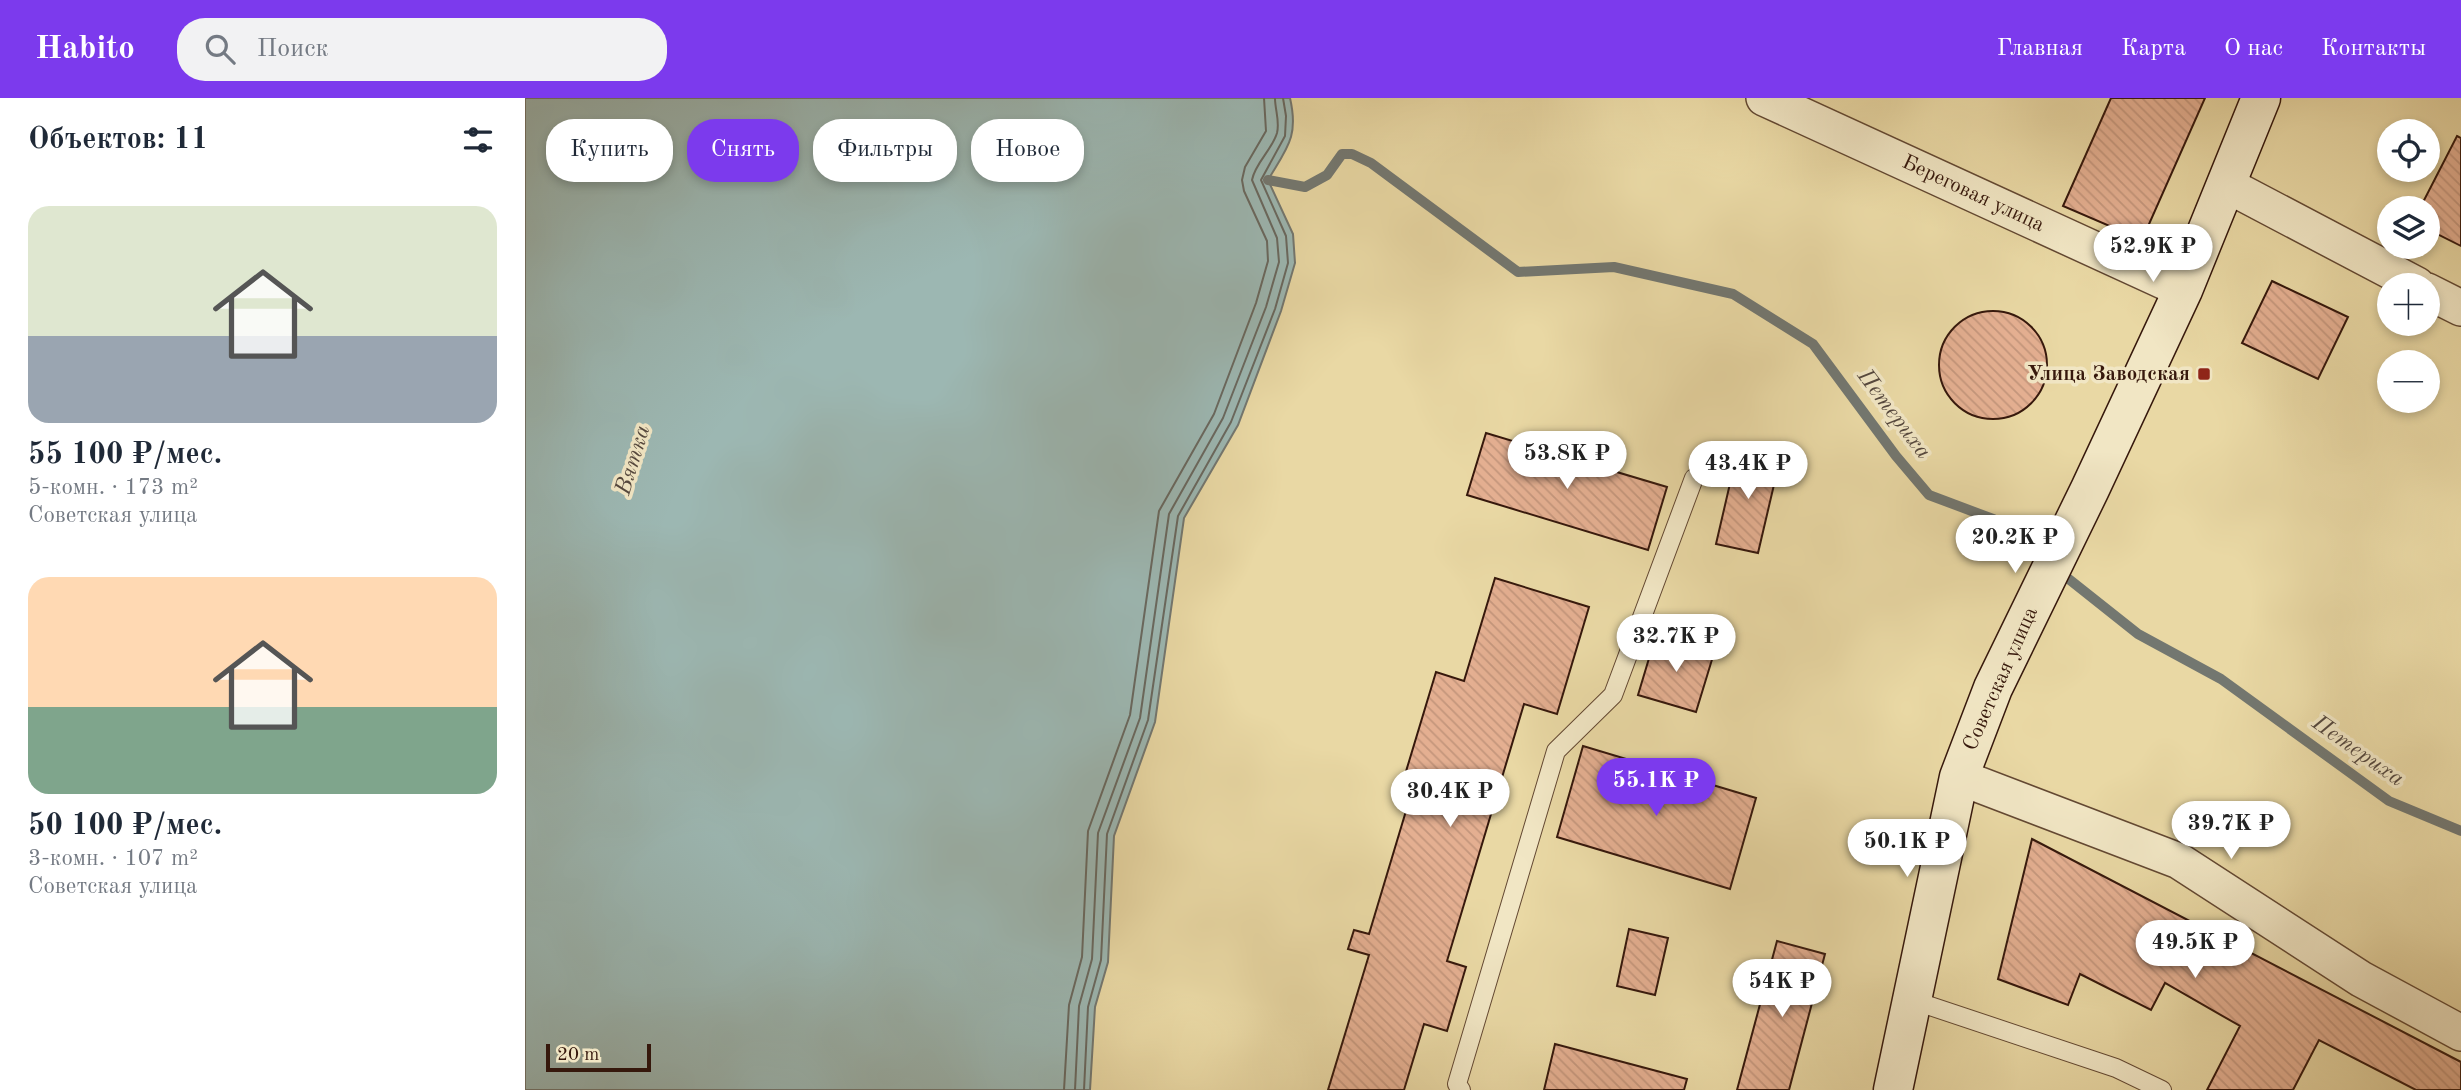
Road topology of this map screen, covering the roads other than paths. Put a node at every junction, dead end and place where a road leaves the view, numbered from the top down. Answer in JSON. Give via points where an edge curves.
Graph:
{"nodes":[{"id":1,"x":1763,"y":98,"type":"edge"},
{"id":2,"x":2261,"y":98,"type":"edge"},
{"id":3,"x":2227,"y":185,"type":"junction"},
{"id":4,"x":2394,"y":273,"type":"edge"},
{"id":5,"x":2183,"y":290,"type":"junction"},
{"id":6,"x":2440,"y":297,"type":"edge"},
{"id":7,"x":2461,"y":308,"type":"edge"},
{"id":8,"x":1694,"y":478,"type":"dead end"},
{"id":9,"x":1959,"y":777,"type":"junction"},
{"id":10,"x":1912,"y":1000,"type":"junction"},
{"id":11,"x":2461,"y":1033,"type":"edge"},
{"id":12,"x":1461,"y":1090,"type":"edge"},
{"id":13,"x":1893,"y":1090,"type":"edge"},
{"id":14,"x":2162,"y":1090,"type":"edge"}],
"edges":[{"from":1,"to":5,"type":"street","name":"Береговая улица"},
{"from":2,"to":3,"type":"main road","name":"Советская улица"},
{"from":3,"to":4,"type":"street"},
{"from":3,"to":5,"type":"main road","name":"Советская улица"},
{"from":5,"to":9,"type":"main road","name":"Советская улица","via":[[1993,688]]},
{"from":6,"to":7,"type":"street"},
{"from":8,"to":12,"type":"lane","via":[[1613,695],[1556,751],[1457,1084]]},
{"from":9,"to":10,"type":"main road","name":"Советская улица"},
{"from":9,"to":11,"type":"street","via":[[2179,861],[2361,979]]},
{"from":10,"to":13,"type":"main road","name":"Советская улица"},
{"from":10,"to":14,"type":"lane","via":[[2116,1068]]}]}
